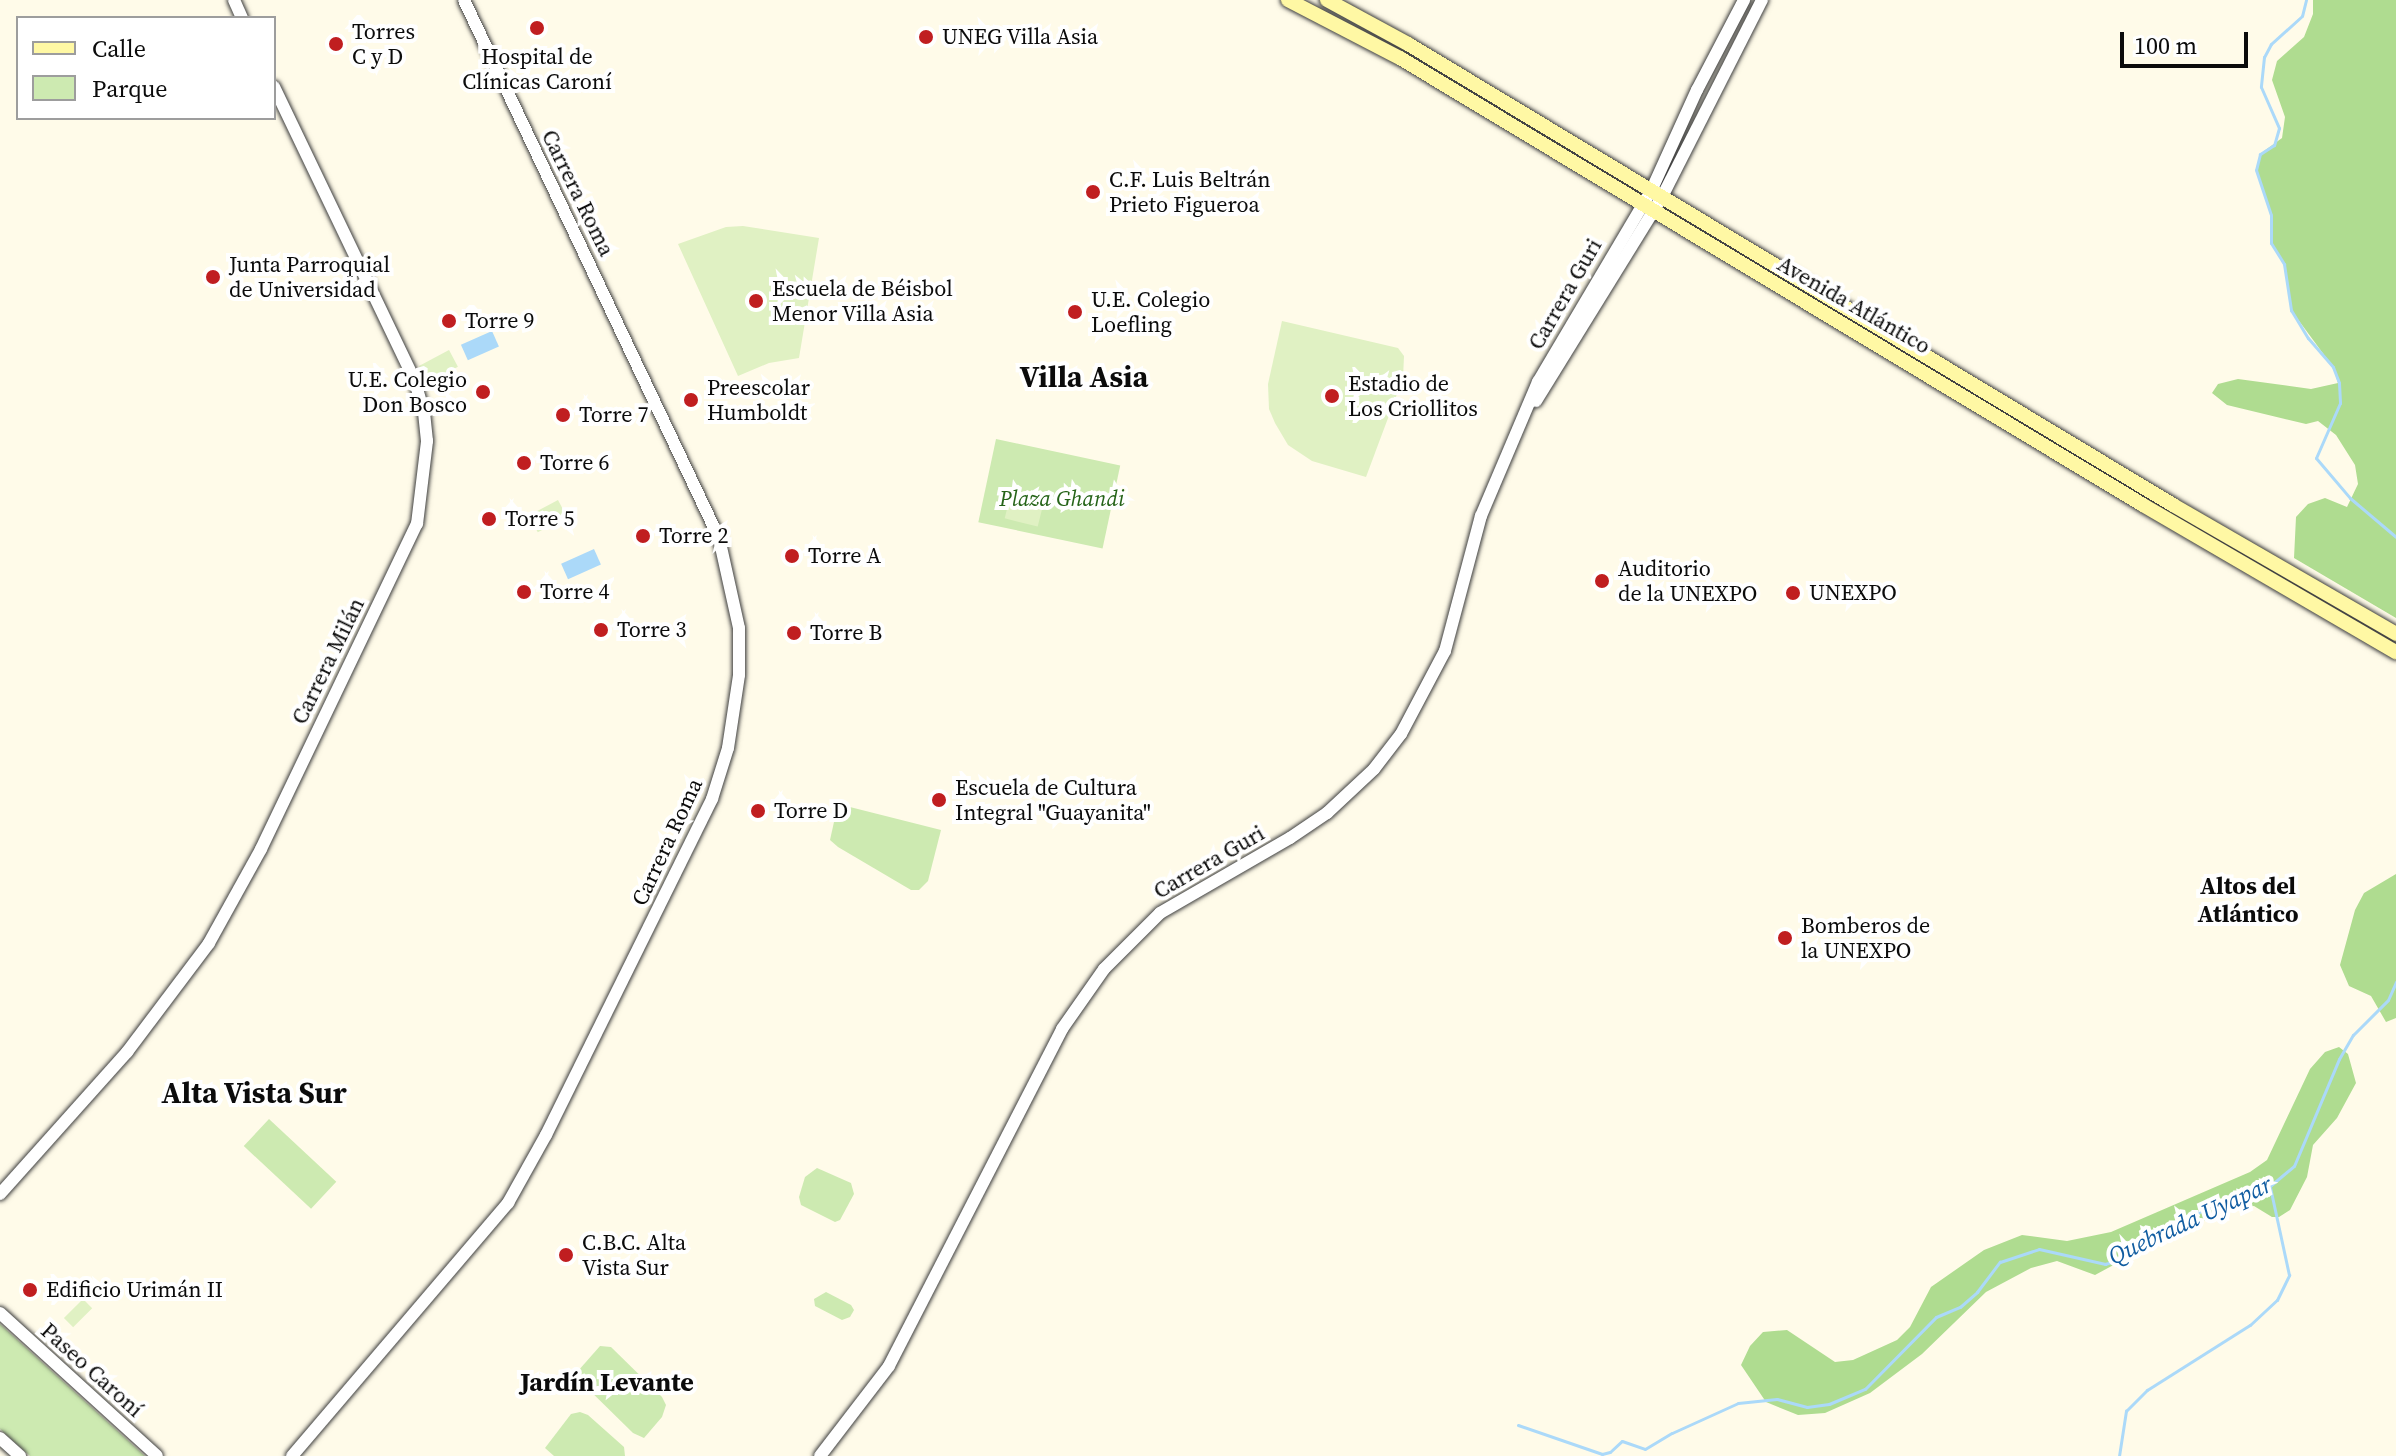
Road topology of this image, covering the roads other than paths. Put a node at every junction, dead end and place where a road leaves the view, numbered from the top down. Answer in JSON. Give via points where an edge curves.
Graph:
{"nodes":[{"id":1,"x":464,"y":0,"type":"edge"},
{"id":2,"x":1288,"y":0,"type":"edge"},
{"id":3,"x":1327,"y":0,"type":"edge"},
{"id":4,"x":1744,"y":0,"type":"edge"},
{"id":5,"x":1762,"y":0,"type":"edge"},
{"id":6,"x":1715,"y":55,"type":"junction"},
{"id":7,"x":1731,"y":58,"type":"junction"},
{"id":8,"x":276,"y":91,"type":"edge"},
{"id":9,"x":1658,"y":192,"type":"junction"},
{"id":10,"x":1649,"y":206,"type":"junction"},
{"id":11,"x":2396,"y":634,"type":"edge"},
{"id":12,"x":2396,"y":652,"type":"edge"},
{"id":13,"x":0,"y":1194,"type":"edge"},
{"id":14,"x":0,"y":1313,"type":"edge"},
{"id":15,"x":0,"y":1438,"type":"edge"},
{"id":16,"x":20,"y":1456,"type":"edge"},
{"id":17,"x":157,"y":1456,"type":"edge"},
{"id":18,"x":292,"y":1456,"type":"edge"},
{"id":19,"x":820,"y":1456,"type":"edge"}],
"edges":[{"from":1,"to":18,"type":"street","name":"Carrera Roma","via":[[719,538],[739,628],[739,675],[728,748],[712,799],[515,1191],[449,1276]]},
{"from":2,"to":10,"type":"main road","name":"Avenida Atlántico","via":[[1400,58]]},
{"from":3,"to":9,"type":"main road","name":"Avenida Atlántico"},
{"from":4,"to":6,"type":"street"},
{"from":5,"to":7,"type":"street"},
{"from":6,"to":7,"type":"street"},
{"from":6,"to":9,"type":"street"},
{"from":7,"to":9,"type":"street"},
{"from":8,"to":13,"type":"street","name":"Carrera Milán","via":[[414,379],[427,441],[417,524],[261,849],[209,943],[127,1052]]},
{"from":9,"to":10,"type":"street","name":"Carrera Guri"},
{"from":9,"to":11,"type":"main road","name":"Avenida Atlántico"},
{"from":10,"to":12,"type":"main road","name":"Avenida Atlántico"},
{"from":10,"to":19,"type":"street","name":"Carrera Guri","via":[[1538,382],[1481,516],[1445,651],[1401,734],[1374,769],[1327,813],[1160,913],[1104,969],[1062,1029],[889,1366]]},
{"from":14,"to":17,"type":"street","name":"Paseo Caroní"},
{"from":15,"to":16,"type":"street"}]}
